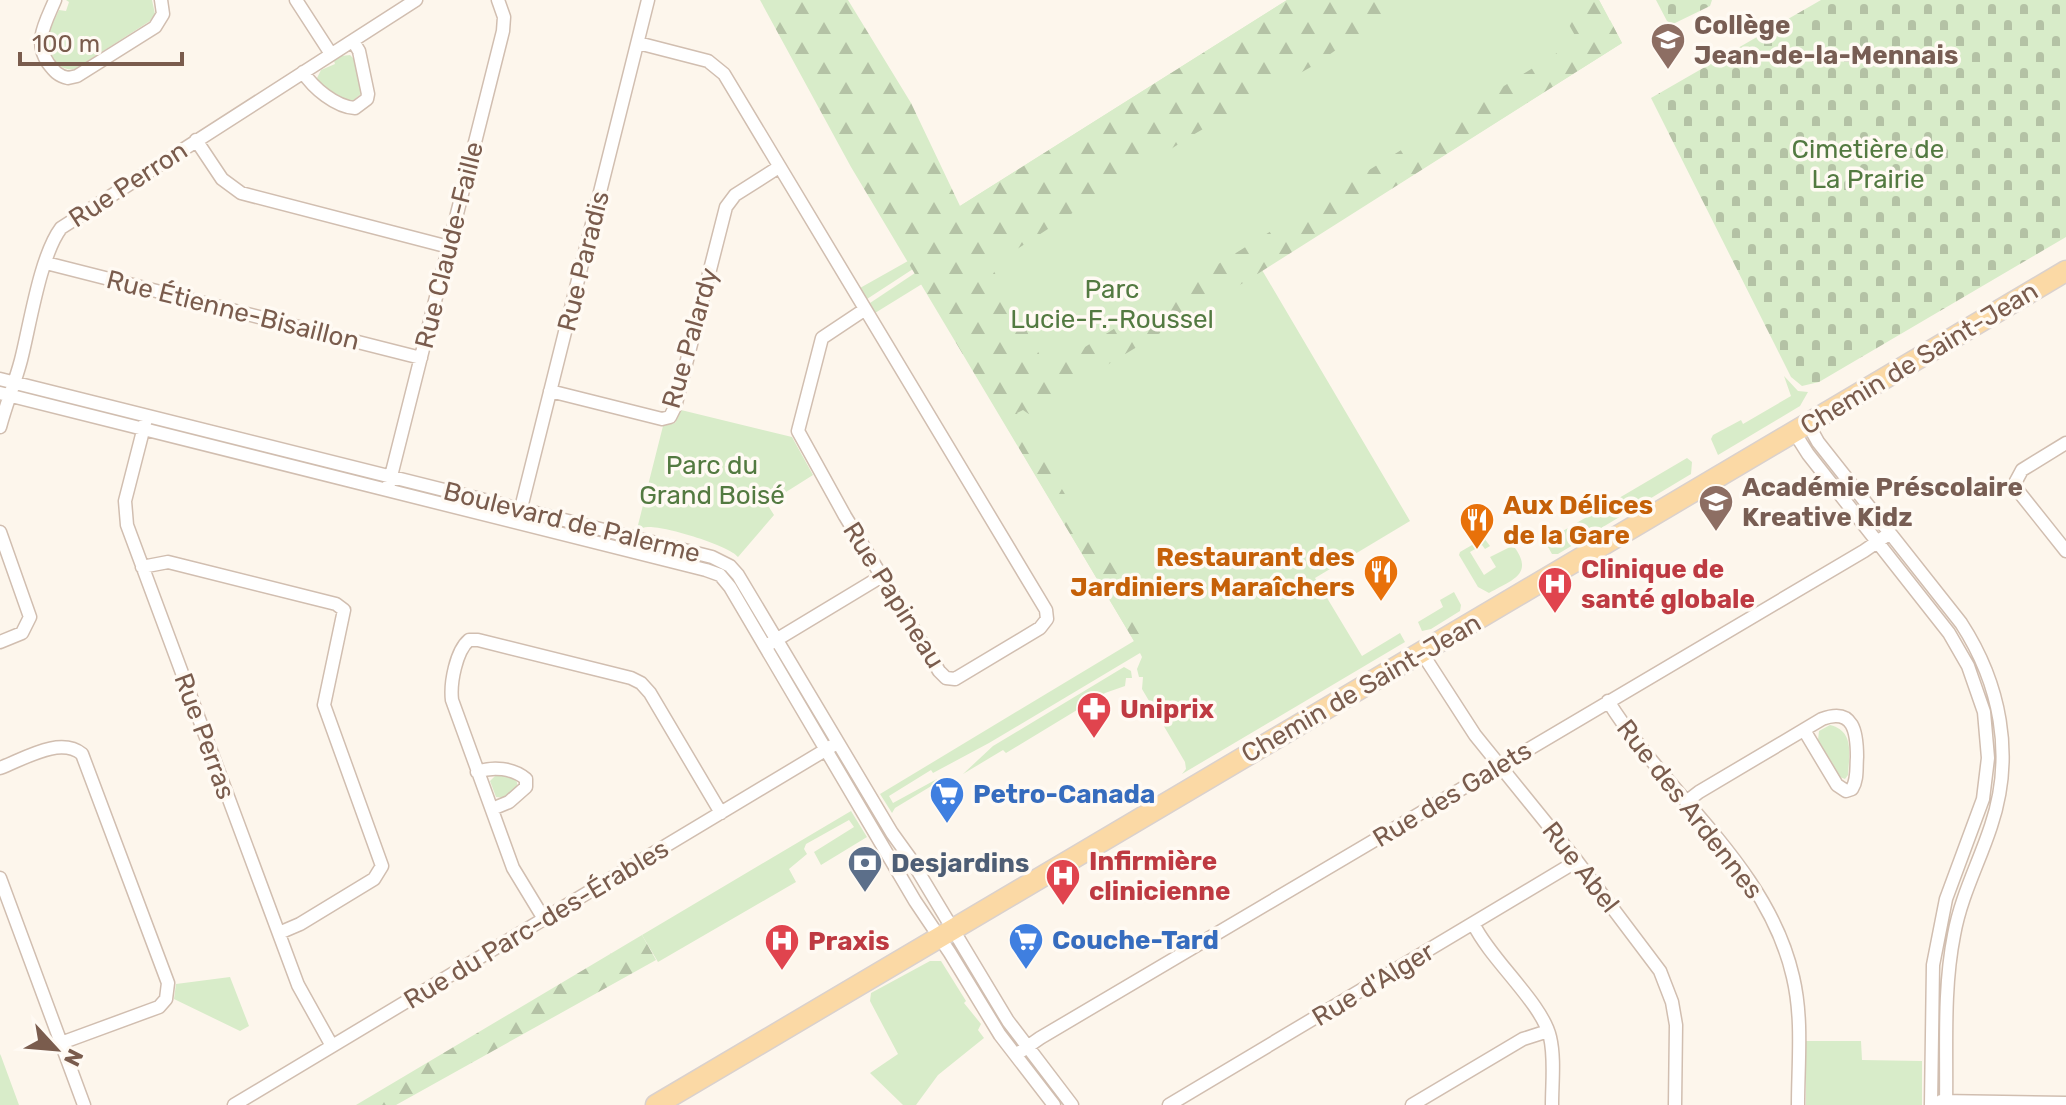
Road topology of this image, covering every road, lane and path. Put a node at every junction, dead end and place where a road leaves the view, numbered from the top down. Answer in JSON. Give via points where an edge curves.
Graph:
{"nodes":[{"id":1,"x":55,"y":0,"type":"edge"},
{"id":2,"x":161,"y":0,"type":"edge"},
{"id":3,"x":296,"y":0,"type":"edge"},
{"id":4,"x":416,"y":0,"type":"edge"},
{"id":5,"x":498,"y":0,"type":"edge"},
{"id":6,"x":648,"y":0,"type":"edge"},
{"id":7,"x":353,"y":41,"type":"junction"},
{"id":8,"x":638,"y":43,"type":"junction"},
{"id":9,"x":331,"y":54,"type":"junction"},
{"id":10,"x":303,"y":72,"type":"junction"},
{"id":11,"x":196,"y":140,"type":"junction"},
{"id":12,"x":779,"y":167,"type":"junction"},
{"id":13,"x":449,"y":247,"type":"junction"},
{"id":14,"x":46,"y":263,"type":"junction"},
{"id":15,"x":2066,"y":271,"type":"edge"},
{"id":16,"x":864,"y":310,"type":"junction"},
{"id":17,"x":421,"y":358,"type":"junction"},
{"id":18,"x":0,"y":379,"type":"edge"},
{"id":19,"x":8,"y":391,"type":"edge"},
{"id":20,"x":550,"y":391,"type":"junction"},
{"id":21,"x":145,"y":423,"type":"junction"},
{"id":22,"x":0,"y":427,"type":"edge"},
{"id":23,"x":1801,"y":428,"type":"junction"},
{"id":24,"x":2066,"y":443,"type":"edge"},
{"id":25,"x":389,"y":484,"type":"junction"},
{"id":26,"x":519,"y":516,"type":"junction"},
{"id":27,"x":0,"y":532,"type":"edge"},
{"id":28,"x":1890,"y":533,"type":"junction"},
{"id":29,"x":1877,"y":542,"type":"junction"},
{"id":30,"x":2066,"y":551,"type":"edge"},
{"id":31,"x":142,"y":567,"type":"junction"},
{"id":32,"x":882,"y":576,"type":"junction"},
{"id":33,"x":0,"y":642,"type":"edge"},
{"id":34,"x":771,"y":643,"type":"junction"},
{"id":35,"x":1422,"y":653,"type":"junction"},
{"id":36,"x":1608,"y":701,"type":"junction"},
{"id":37,"x":1804,"y":730,"type":"junction"},
{"id":38,"x":832,"y":746,"type":"junction"},
{"id":39,"x":1500,"y":766,"type":"junction"},
{"id":40,"x":0,"y":768,"type":"edge"},
{"id":41,"x":477,"y":772,"type":"junction"},
{"id":42,"x":1686,"y":802,"type":"junction"},
{"id":43,"x":492,"y":809,"type":"junction"},
{"id":44,"x":721,"y":813,"type":"junction"},
{"id":45,"x":1967,"y":844,"type":"junction"},
{"id":46,"x":1981,"y":850,"type":"junction"},
{"id":47,"x":1577,"y":861,"type":"junction"},
{"id":48,"x":0,"y":878,"type":"edge"},
{"id":49,"x":544,"y":919,"type":"junction"},
{"id":50,"x":1474,"y":925,"type":"junction"},
{"id":51,"x":945,"y":932,"type":"junction"},
{"id":52,"x":279,"y":933,"type":"junction"},
{"id":53,"x":1548,"y":1031,"type":"junction"},
{"id":54,"x":61,"y":1043,"type":"junction"},
{"id":55,"x":332,"y":1046,"type":"junction"},
{"id":56,"x":1021,"y":1052,"type":"junction"},
{"id":57,"x":1931,"y":1103,"type":"edge"},
{"id":58,"x":1946,"y":1103,"type":"edge"},
{"id":59,"x":2066,"y":1103,"type":"edge"},
{"id":60,"x":84,"y":1105,"type":"edge"},
{"id":61,"x":234,"y":1105,"type":"edge"},
{"id":62,"x":656,"y":1105,"type":"edge"},
{"id":63,"x":1054,"y":1105,"type":"edge"},
{"id":64,"x":1072,"y":1105,"type":"edge"},
{"id":65,"x":1169,"y":1105,"type":"edge"},
{"id":66,"x":1412,"y":1105,"type":"edge"},
{"id":67,"x":1552,"y":1105,"type":"edge"},
{"id":68,"x":1675,"y":1105,"type":"edge"},
{"id":69,"x":1798,"y":1105,"type":"edge"}],
"edges":[{"from":1,"to":2,"type":"street","via":[[40,49],[53,70],[68,78],[155,27],[163,14]]},
{"from":3,"to":9,"type":"street"},
{"from":4,"to":7,"type":"street","name":"Rue Perron"},
{"from":5,"to":13,"type":"street","name":"Rue Claude-Faille","via":[[503,31]]},
{"from":6,"to":8,"type":"street","name":"Rue Paradis"},
{"from":7,"to":9,"type":"street","name":"Rue Perron"},
{"from":7,"to":10,"type":"street","via":[[368,94],[355,108],[313,86]]},
{"from":8,"to":12,"type":"street","name":"Rue Papineau","via":[[717,67]]},
{"from":8,"to":20,"type":"street","name":"Rue Paradis"},
{"from":9,"to":10,"type":"street","name":"Rue Perron"},
{"from":10,"to":11,"type":"street","name":"Rue Perron"},
{"from":11,"to":13,"type":"street","via":[[222,179],[241,193]]},
{"from":11,"to":14,"type":"street","name":"Rue Perron","via":[[67,223],[56,234]]},
{"from":12,"to":16,"type":"street","name":"Rue Papineau"},
{"from":12,"to":20,"type":"street","name":"Rue Palardy","via":[[735,195],[726,207],[670,417]]},
{"from":13,"to":17,"type":"street","name":"Rue Claude-Faille"},
{"from":14,"to":17,"type":"street","name":"Rue Étienne-Bisaillon"},
{"from":14,"to":19,"type":"street","name":"Rue Perron"},
{"from":15,"to":23,"type":"main road","name":"Chemin de Saint-Jean"},
{"from":16,"to":32,"type":"street","name":"Rue Papineau","via":[[822,338],[798,431]]},
{"from":16,"to":32,"type":"street","name":"Rue Papineau","via":[[1047,619],[951,679],[939,671]]},
{"from":17,"to":25,"type":"street","name":"Rue Claude-Faille"},
{"from":18,"to":19,"type":"street","name":"Boulevard de Palerme"},
{"from":19,"to":21,"type":"street","name":"Boulevard de Palerme"},
{"from":19,"to":22,"type":"street","name":"Rue Perron"},
{"from":20,"to":26,"type":"street","name":"Rue Paradis"},
{"from":21,"to":25,"type":"street","name":"Boulevard de Palerme"},
{"from":21,"to":31,"type":"street","name":"Rue Perras","via":[[125,507]]},
{"from":23,"to":28,"type":"street"},
{"from":23,"to":29,"type":"street","via":[[1808,454]]},
{"from":23,"to":35,"type":"main road","name":"Chemin de Saint-Jean"},
{"from":24,"to":30,"type":"street","via":[[2022,470],[2015,483]]},
{"from":25,"to":26,"type":"street","name":"Boulevard de Palerme"},
{"from":26,"to":34,"type":"street","name":"Boulevard de Palerme","via":[[714,572]]},
{"from":27,"to":33,"type":"street","via":[[30,617],[22,633]]},
{"from":28,"to":29,"type":"street","name":"Rue des Galets"},
{"from":28,"to":46,"type":"street","via":[[1961,623],[1994,690],[2002,778]]},
{"from":29,"to":36,"type":"street","name":"Rue des Galets"},
{"from":29,"to":45,"type":"street","via":[[1949,633],[1981,700],[1986,778]]},
{"from":31,"to":52,"type":"street","name":"Rue Perras"},
{"from":31,"to":52,"type":"street","via":[[168,562],[344,610],[324,705],[382,866],[374,879]]},
{"from":32,"to":34,"type":"street"},
{"from":34,"to":38,"type":"street","name":"Boulevard de Palerme"},
{"from":35,"to":39,"type":"street","name":"Rue Abel"},
{"from":35,"to":51,"type":"main road","name":"Chemin de Saint-Jean"},
{"from":36,"to":39,"type":"street","name":"Rue des Galets"},
{"from":36,"to":42,"type":"street","name":"Rue des Ardennes"},
{"from":37,"to":37,"type":"street","via":[[1837,785],[1852,789],[1857,737],[1853,725],[1833,716]]},
{"from":37,"to":42,"type":"street"},
{"from":38,"to":44,"type":"street","name":"Rue du Parc-des-Érables"},
{"from":38,"to":51,"type":"street","name":"Boulevard de Palerme","via":[[915,901]]},
{"from":39,"to":47,"type":"street","name":"Rue Abel"},
{"from":39,"to":56,"type":"street","name":"Rue des Galets"},
{"from":40,"to":54,"type":"street","via":[[64,745],[82,754],[168,983],[159,1007]]},
{"from":41,"to":43,"type":"street"},
{"from":41,"to":43,"type":"street","via":[[496,768],[526,779],[519,795]]},
{"from":41,"to":44,"type":"street","via":[[451,697],[462,648],[471,639],[641,683]]},
{"from":42,"to":69,"type":"street","name":"Rue des Ardennes","via":[[1756,891],[1783,942],[1798,1005]]},
{"from":43,"to":49,"type":"street","via":[[513,868]]},
{"from":44,"to":49,"type":"street","name":"Rue du Parc-des-Érables"},
{"from":45,"to":46,"type":"street"},
{"from":45,"to":57,"type":"street","via":[[1946,899],[1933,965]]},
{"from":46,"to":58,"type":"street","via":[[1964,895],[1950,960]]},
{"from":47,"to":50,"type":"street","name":"Rue d'Alger"},
{"from":47,"to":68,"type":"street","name":"Rue Abel","via":[[1664,980],[1676,1025]]},
{"from":48,"to":54,"type":"street"},
{"from":49,"to":55,"type":"street","name":"Rue du Parc-des-Érables"},
{"from":50,"to":53,"type":"street"},
{"from":50,"to":65,"type":"street","name":"Rue d'Alger"},
{"from":51,"to":56,"type":"street","name":"Boulevard de Palerme"},
{"from":51,"to":62,"type":"main road","name":"Chemin de Saint-Jean"},
{"from":52,"to":55,"type":"street","name":"Rue Perras","via":[[302,994]]},
{"from":53,"to":66,"type":"street","via":[[1523,1039]]},
{"from":53,"to":67,"type":"street"},
{"from":54,"to":60,"type":"street"},
{"from":55,"to":61,"type":"street","name":"Rue du Parc-des-Érables"},
{"from":56,"to":63,"type":"street"},
{"from":56,"to":64,"type":"street"},
{"from":57,"to":58,"type":"street"},
{"from":58,"to":59,"type":"street"}]}
